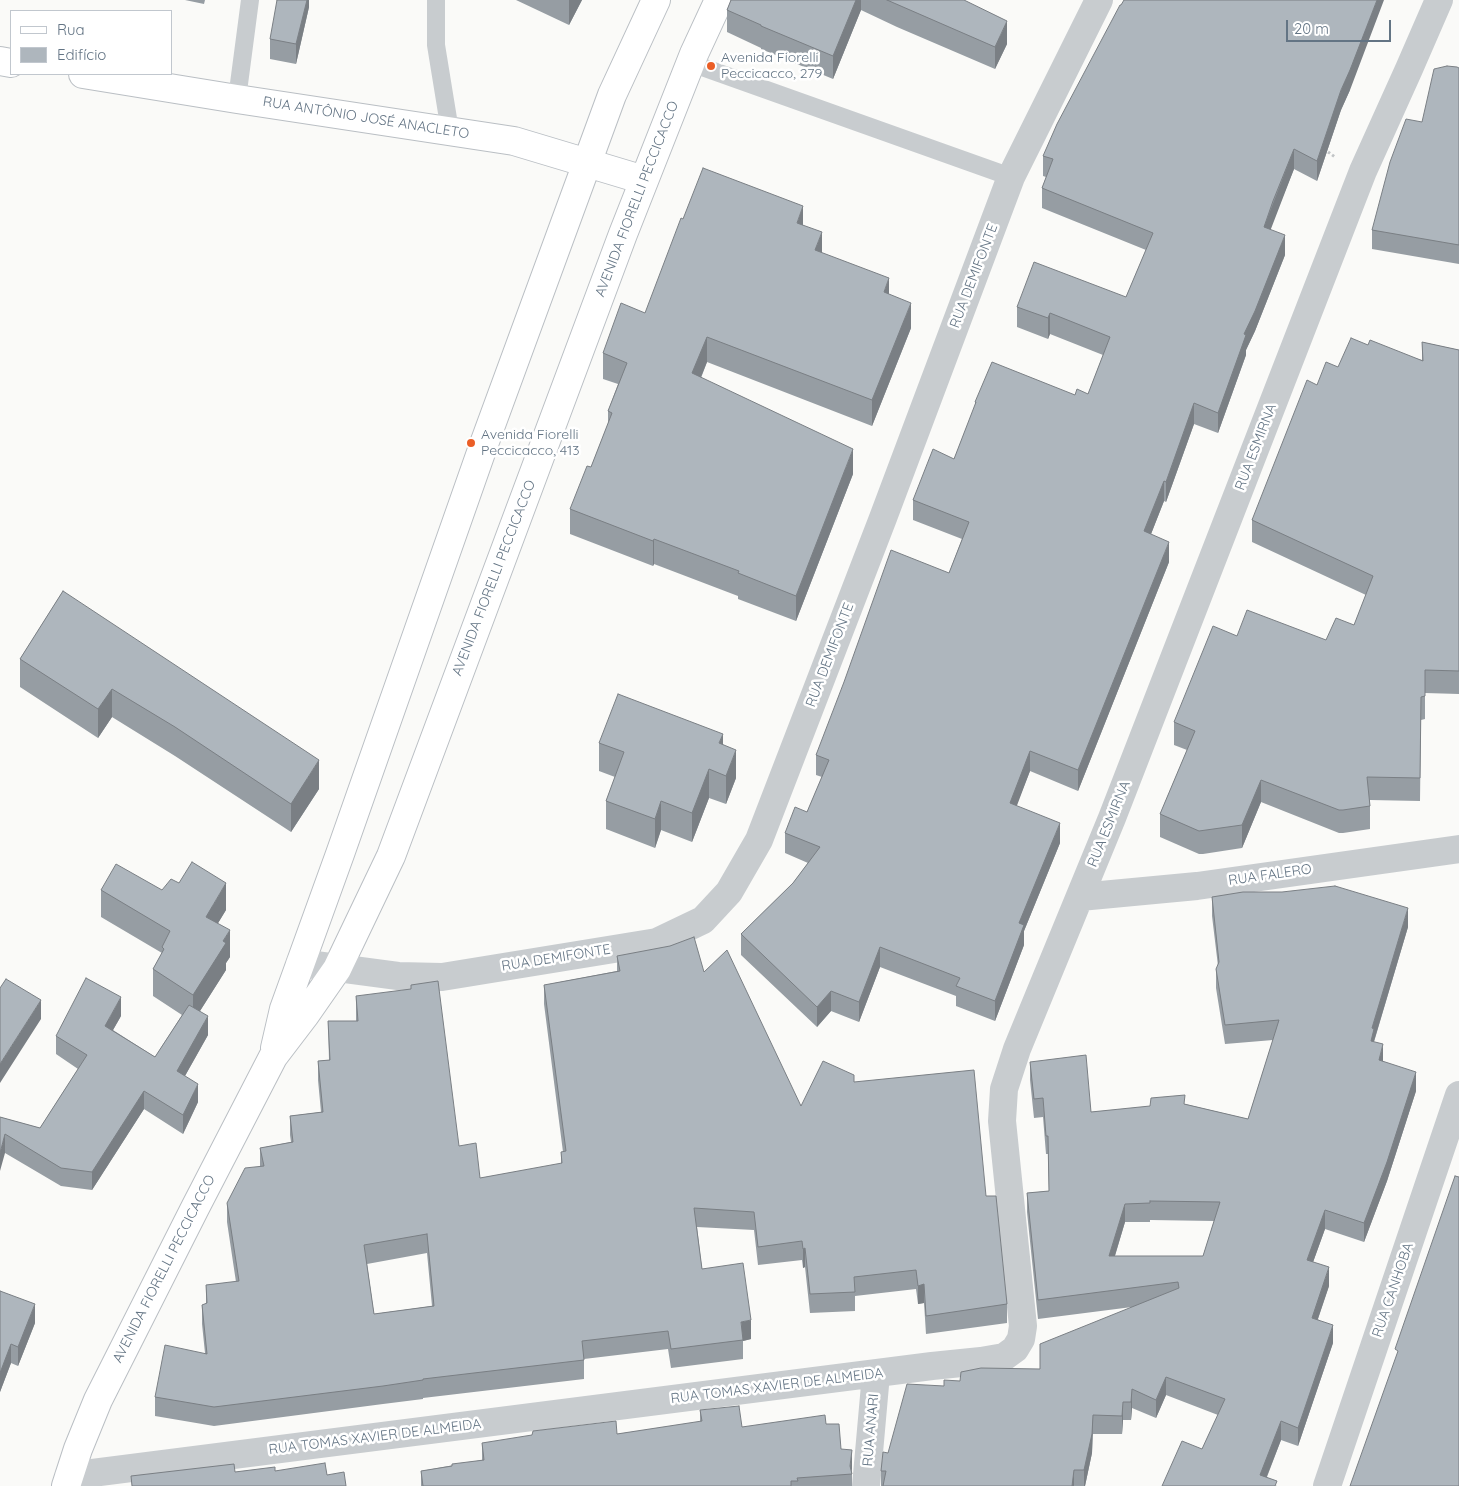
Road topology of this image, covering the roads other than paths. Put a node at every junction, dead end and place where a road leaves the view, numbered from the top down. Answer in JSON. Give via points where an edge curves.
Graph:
{"nodes":[{"id":1,"x":250,"y":0,"type":"edge"},
{"id":2,"x":436,"y":0,"type":"edge"},
{"id":3,"x":656,"y":0,"type":"edge"},
{"id":4,"x":719,"y":0,"type":"edge"},
{"id":5,"x":1099,"y":0,"type":"edge"},
{"id":6,"x":1438,"y":0,"type":"edge"},
{"id":7,"x":691,"y":63,"type":"junction"},
{"id":8,"x":90,"y":75,"type":"edge"},
{"id":9,"x":237,"y":99,"type":"junction"},
{"id":10,"x":450,"y":130,"type":"junction"},
{"id":11,"x":587,"y":163,"type":"junction"},
{"id":12,"x":1011,"y":177,"type":"junction"},
{"id":13,"x":644,"y":180,"type":"junction"},
{"id":14,"x":1459,"y":849,"type":"edge"},
{"id":15,"x":1080,"y":897,"type":"junction"},
{"id":16,"x":300,"y":962,"type":"junction"},
{"id":17,"x":337,"y":968,"type":"junction"},
{"id":18,"x":273,"y":1057,"type":"junction"},
{"id":19,"x":1459,"y":1094,"type":"edge"},
{"id":20,"x":876,"y":1374,"type":"junction"},
{"id":21,"x":68,"y":1481,"type":"edge"},
{"id":22,"x":866,"y":1486,"type":"edge"},
{"id":23,"x":1327,"y":1486,"type":"edge"}],
"edges":[{"from":1,"to":9,"type":"lane"},
{"from":2,"to":10,"type":"lane","via":[[436,45]]},
{"from":3,"to":11,"type":"main road","name":"AVENIDA FIORELLI PECCICACCO","via":[[612,95]]},
{"from":4,"to":7,"type":"main road","name":"AVENIDA FIORELLI PECCICACCO"},
{"from":5,"to":12,"type":"street","name":"RUA DEMIFONTE"},
{"from":6,"to":15,"type":"street","name":"RUA ESMIRNA","via":[[1363,171]]},
{"from":7,"to":12,"type":"lane"},
{"from":7,"to":13,"type":"main road","name":"AVENIDA FIORELLI PECCICACCO"},
{"from":8,"to":9,"type":"main road","name":"RUA ANTÔNIO JOSÉ ANACLETO"},
{"from":9,"to":10,"type":"main road","name":"RUA ANTÔNIO JOSÉ ANACLETO"},
{"from":10,"to":11,"type":"main road","name":"RUA ANTÔNIO JOSÉ ANACLETO","via":[[514,140]]},
{"from":11,"to":13,"type":"main road","name":"RUA ANTÔNIO JOSÉ ANACLETO"},
{"from":11,"to":16,"type":"main road","name":"AVENIDA FIORELLI PECCICACCO"},
{"from":12,"to":17,"type":"street","name":"RUA DEMIFONTE","via":[[759,840],[728,892],[703,920],[657,942],[442,977],[398,976]]},
{"from":13,"to":17,"type":"main road","name":"AVENIDA FIORELLI PECCICACCO","via":[[391,856]]},
{"from":14,"to":15,"type":"street","name":"RUA FALERO","via":[[1197,886]]},
{"from":15,"to":20,"type":"street","name":"RUA TOMAS XAVIER DE ALMEIDA","via":[[1017,1049],[1004,1089],[1002,1121],[1023,1326],[1021,1339],[1015,1349],[1004,1357]]},
{"from":16,"to":17,"type":"street","name":"RUA DEMIFONTE"},
{"from":16,"to":18,"type":"main road","name":"AVENIDA FIORELLI PECCICACCO","via":[[284,1009]]},
{"from":17,"to":18,"type":"main road","name":"AVENIDA FIORELLI PECCICACCO"},
{"from":18,"to":21,"type":"main road","name":"AVENIDA FIORELLI PECCICACCO","via":[[98,1400]]},
{"from":19,"to":23,"type":"street","name":"RUA CANHOBA"},
{"from":20,"to":21,"type":"street","name":"RUA TOMAS XAVIER DE ALMEIDA"},
{"from":20,"to":22,"type":"street","name":"RUA ANARI"}]}
